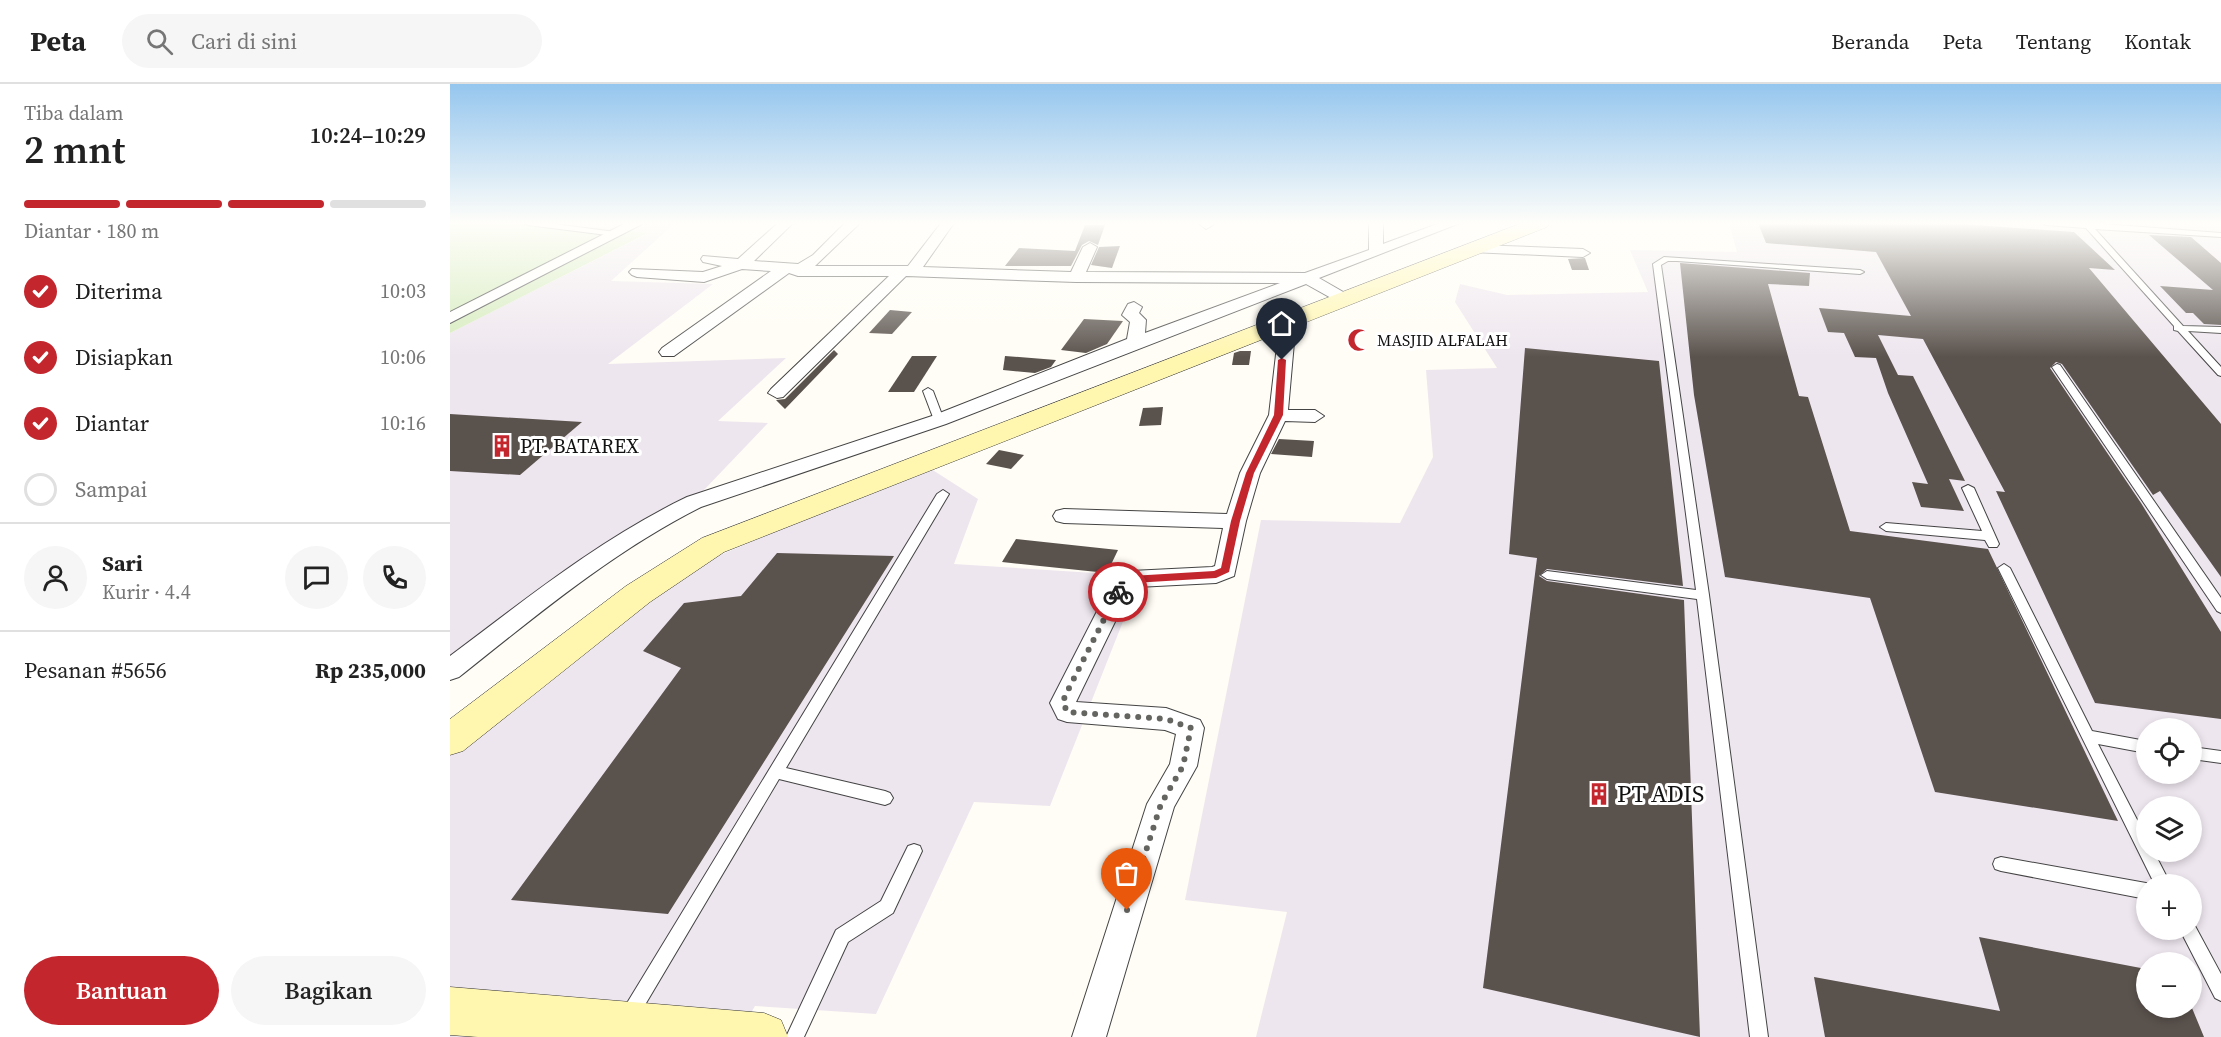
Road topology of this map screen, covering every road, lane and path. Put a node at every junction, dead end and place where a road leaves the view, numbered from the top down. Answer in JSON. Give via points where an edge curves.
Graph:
{"nodes":[{"id":1,"x":549,"y":267,"type":"edge"},
{"id":2,"x":731,"y":267,"type":"edge"},
{"id":3,"x":776,"y":267,"type":"edge"},
{"id":4,"x":795,"y":267,"type":"edge"},
{"id":5,"x":910,"y":267,"type":"edge"},
{"id":6,"x":1080,"y":267,"type":"edge"},
{"id":7,"x":1341,"y":267,"type":"edge"},
{"id":8,"x":1426,"y":267,"type":"edge"},
{"id":9,"x":1657,"y":267,"type":"edge"},
{"id":10,"x":1796,"y":267,"type":"edge"},
{"id":11,"x":2124,"y":267,"type":"edge"},
{"id":12,"x":791,"y":269,"type":"junction"},
{"id":13,"x":907,"y":271,"type":"junction"},
{"id":14,"x":637,"y":272,"type":"dead end"},
{"id":15,"x":1860,"y":272,"type":"dead end"},
{"id":16,"x":1076,"y":277,"type":"junction"},
{"id":17,"x":1313,"y":281,"type":"junction"},
{"id":18,"x":1344,"y":298,"type":"junction"},
{"id":19,"x":1134,"y":307,"type":"dead end"},
{"id":20,"x":450,"y":318,"type":"edge"},
{"id":21,"x":1288,"y":320,"type":"junction"},
{"id":22,"x":2177,"y":327,"type":"junction"},
{"id":23,"x":2221,"y":330,"type":"edge"},
{"id":24,"x":1133,"y":344,"type":"junction"},
{"id":25,"x":668,"y":352,"type":"dead end"},
{"id":26,"x":2057,"y":367,"type":"dead end"},
{"id":27,"x":2221,"y":374,"type":"edge"},
{"id":28,"x":928,"y":391,"type":"dead end"},
{"id":29,"x":777,"y":393,"type":"dead end"},
{"id":30,"x":1278,"y":415,"type":"junction"},
{"id":31,"x":1315,"y":416,"type":"dead end"},
{"id":32,"x":939,"y":420,"type":"junction"},
{"id":33,"x":1968,"y":488,"type":"dead end"},
{"id":34,"x":943,"y":494,"type":"dead end"},
{"id":35,"x":1064,"y":516,"type":"dead end"},
{"id":36,"x":1235,"y":521,"type":"junction"},
{"id":37,"x":1887,"y":527,"type":"dead end"},
{"id":38,"x":2004,"y":568,"type":"dead end"},
{"id":39,"x":1547,"y":575,"type":"dead end"},
{"id":40,"x":1703,"y":595,"type":"junction"},
{"id":41,"x":2221,"y":608,"type":"edge"},
{"id":42,"x":450,"y":670,"type":"edge"},
{"id":43,"x":2087,"y":736,"type":"junction"},
{"id":44,"x":450,"y":740,"type":"edge"},
{"id":45,"x":2136,"y":745,"type":"edge"},
{"id":46,"x":2202,"y":754,"type":"edge"},
{"id":47,"x":2221,"y":756,"type":"edge"},
{"id":48,"x":774,"y":772,"type":"junction"},
{"id":49,"x":885,"y":798,"type":"dead end"},
{"id":50,"x":914,"y":851,"type":"dead end"},
{"id":51,"x":2001,"y":864,"type":"dead end"},
{"id":52,"x":2157,"y":874,"type":"edge"},
{"id":53,"x":2136,"y":889,"type":"edge"},
{"id":54,"x":2193,"y":940,"type":"edge"},
{"id":55,"x":2221,"y":992,"type":"edge"},
{"id":56,"x":450,"y":1011,"type":"edge"},
{"id":57,"x":623,"y":1025,"type":"junction"},
{"id":58,"x":566,"y":1029,"type":"edge"},
{"id":59,"x":764,"y":1037,"type":"edge"},
{"id":60,"x":795,"y":1037,"type":"edge"},
{"id":61,"x":1089,"y":1037,"type":"edge"},
{"id":62,"x":1759,"y":1037,"type":"edge"}],
"edges":[{"from":1,"to":20,"type":"street"},
{"from":2,"to":14,"type":"street","via":[[704,277]]},
{"from":3,"to":12,"type":"street"},
{"from":4,"to":12,"type":"street"},
{"from":5,"to":13,"type":"street"},
{"from":6,"to":16,"type":"street"},
{"from":7,"to":17,"type":"street"},
{"from":8,"to":18,"type":"street"},
{"from":9,"to":40,"type":"lane"},
{"from":10,"to":15,"type":"lane"},
{"from":11,"to":22,"type":"lane"},
{"from":12,"to":13,"type":"street","via":[[813,273]]},
{"from":12,"to":25,"type":"street"},
{"from":13,"to":16,"type":"street"},
{"from":13,"to":29,"type":"street"},
{"from":16,"to":17,"type":"street"},
{"from":17,"to":18,"type":"street"},
{"from":17,"to":24,"type":"street"},
{"from":18,"to":21,"type":"street"},
{"from":19,"to":24,"type":"street","via":[[1130,315],[1138,321]]},
{"from":21,"to":30,"type":"street"},
{"from":21,"to":44,"type":"street","via":[[713,545],[638,594]]},
{"from":22,"to":23,"type":"lane"},
{"from":22,"to":27,"type":"lane"},
{"from":24,"to":32,"type":"street"},
{"from":26,"to":41,"type":"lane"},
{"from":28,"to":32,"type":"lane"},
{"from":30,"to":31,"type":"street"},
{"from":30,"to":36,"type":"street","via":[[1253,465]]},
{"from":32,"to":42,"type":"street","via":[[694,502],[666,515],[599,558]]},
{"from":33,"to":37,"type":"lane","via":[[1991,540]]},
{"from":34,"to":48,"type":"lane"},
{"from":35,"to":36,"type":"street"},
{"from":36,"to":61,"type":"street","via":[[1223,572],[1131,579],[1120,588],[1063,702],[1067,712],[1166,719],[1191,728],[1183,766],[1158,815]]},
{"from":38,"to":43,"type":"lane"},
{"from":39,"to":40,"type":"lane"},
{"from":40,"to":62,"type":"lane"},
{"from":43,"to":45,"type":"lane"},
{"from":43,"to":52,"type":"lane"},
{"from":46,"to":47,"type":"lane"},
{"from":48,"to":49,"type":"lane"},
{"from":48,"to":57,"type":"lane"},
{"from":50,"to":60,"type":"lane","via":[[887,907],[842,936]]},
{"from":51,"to":53,"type":"lane"},
{"from":54,"to":55,"type":"lane"},
{"from":56,"to":58,"type":"street"},
{"from":57,"to":58,"type":"street"},
{"from":57,"to":59,"type":"street"}]}
